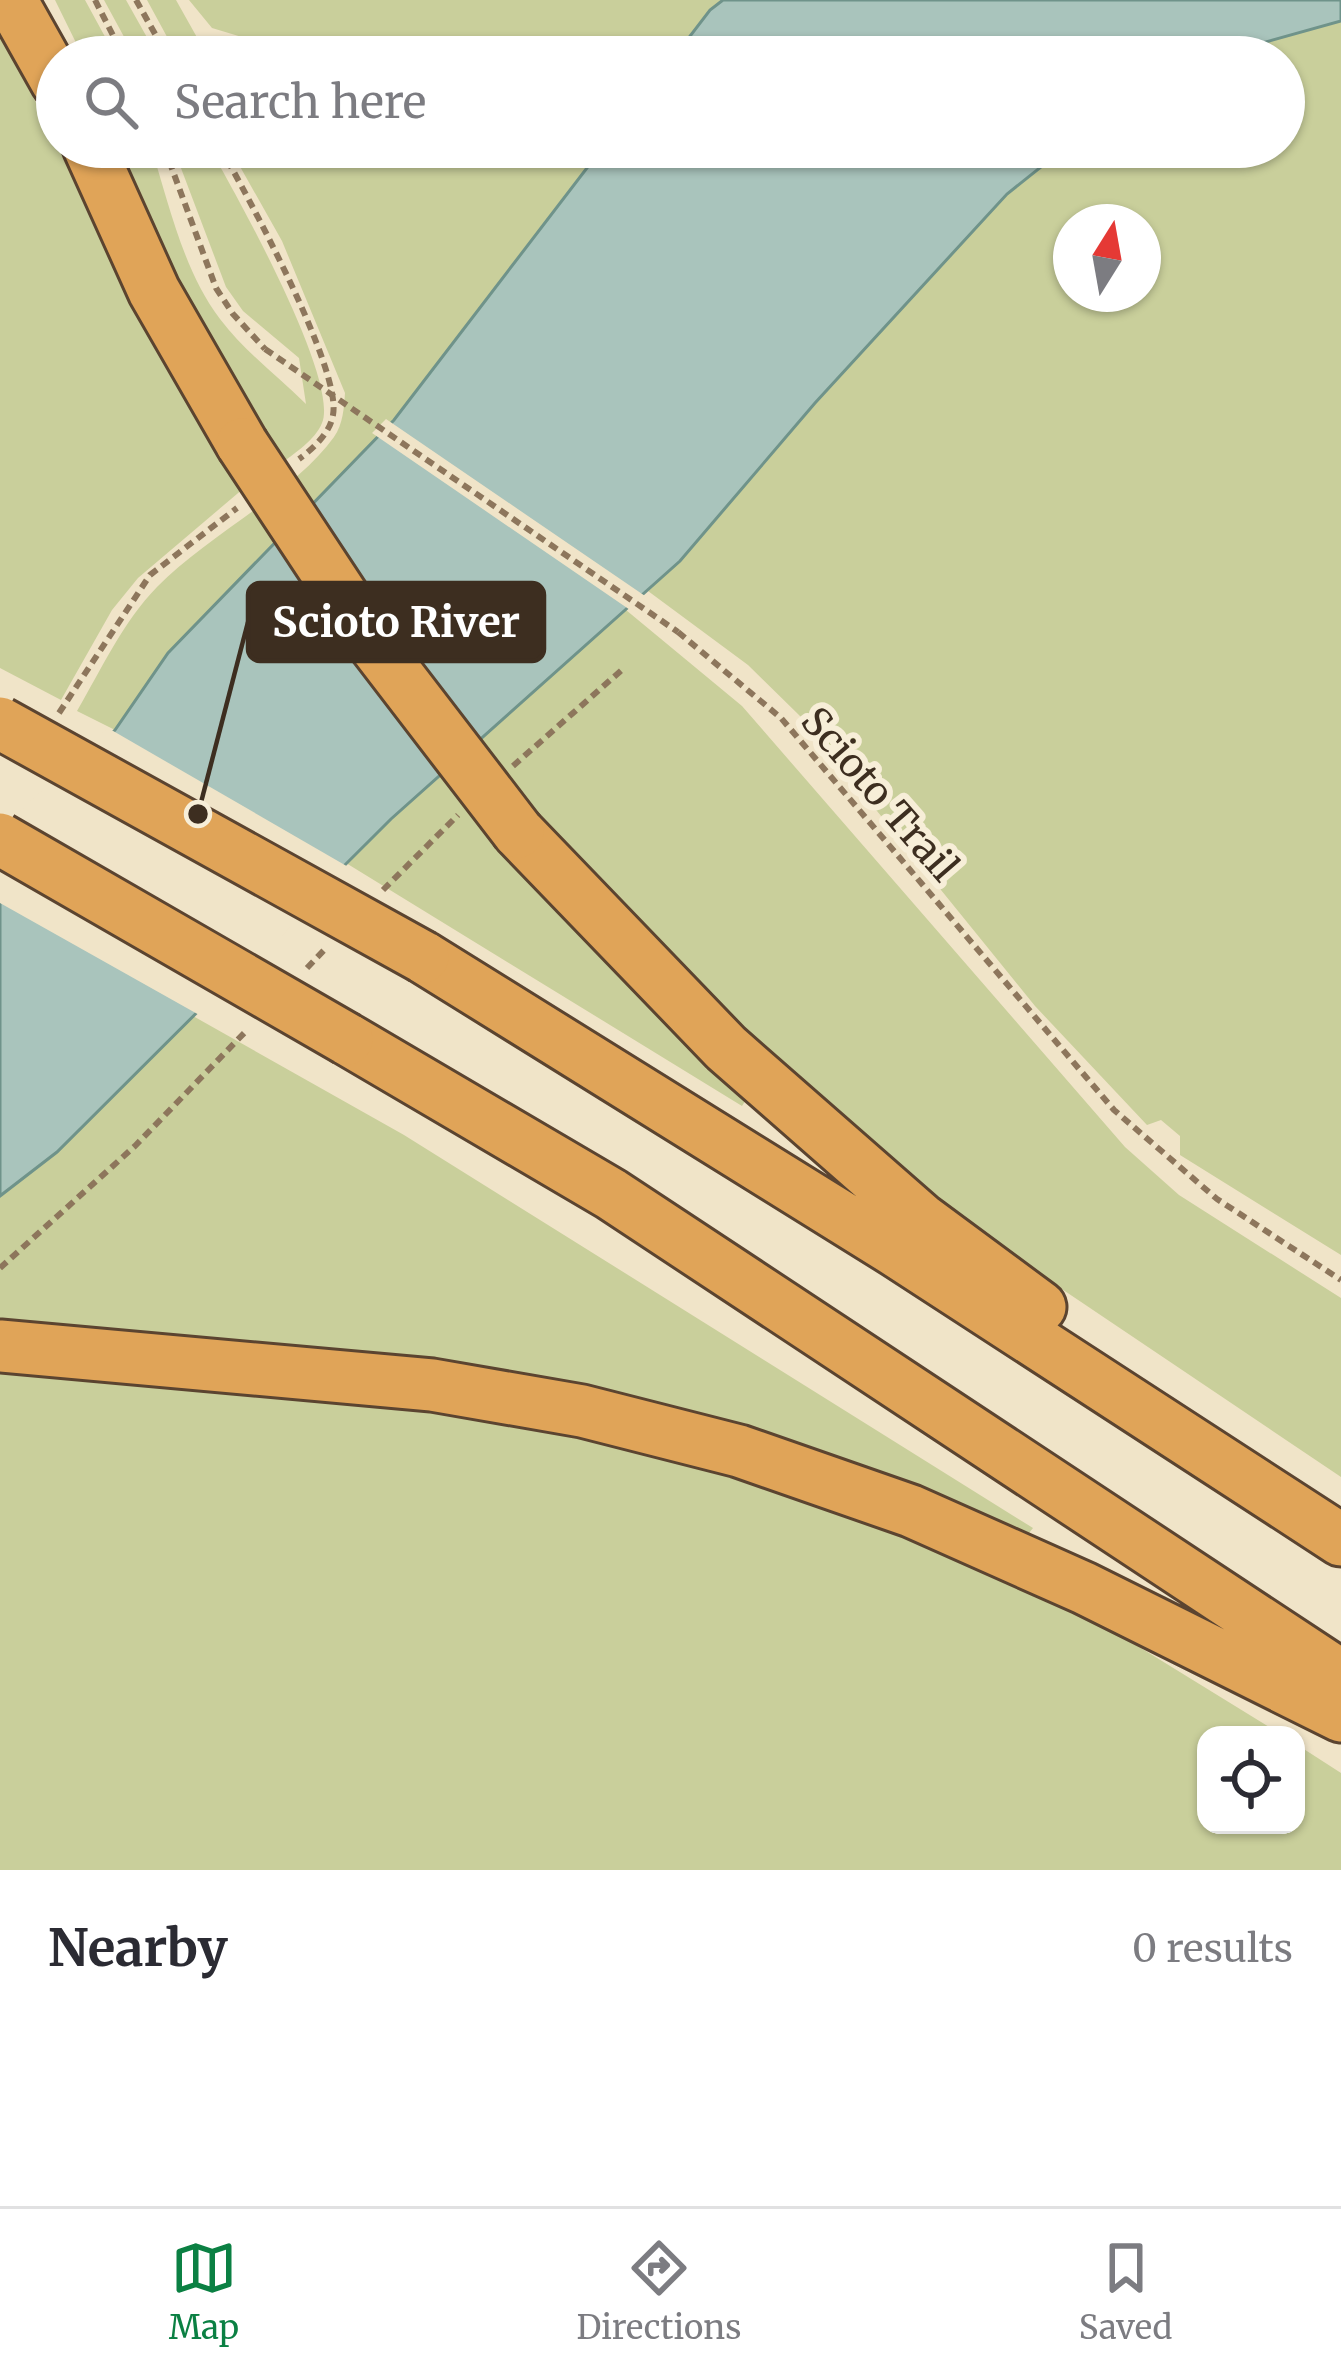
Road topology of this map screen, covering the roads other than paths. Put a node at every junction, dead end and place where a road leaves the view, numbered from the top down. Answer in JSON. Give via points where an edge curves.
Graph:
{"nodes":[{"id":1,"x":11,"y":0,"type":"edge"},
{"id":2,"x":36,"y":45,"type":"edge"},
{"id":3,"x":98,"y":168,"type":"edge"},
{"id":4,"x":0,"y":724,"type":"edge"},
{"id":5,"x":0,"y":839,"type":"edge"},
{"id":6,"x":10,"y":1347,"type":"edge"},
{"id":7,"x":1341,"y":1527,"type":"edge"},
{"id":8,"x":1341,"y":1540,"type":"edge"},
{"id":9,"x":1341,"y":1676,"type":"edge"},
{"id":10,"x":1341,"y":1716,"type":"edge"}],
"edges":[{"from":1,"to":2,"type":"highway"},
{"from":3,"to":7,"type":"highway","bridge":true,"via":[[154,291],[242,444],[376,647],[518,832],[726,1048],[921,1219]]},
{"from":4,"to":8,"type":"highway","bridge":true,"via":[[424,957]]},
{"from":5,"to":9,"type":"highway","bridge":true,"via":[[611,1194]]},
{"from":6,"to":10,"type":"highway","via":[[432,1385],[582,1411],[739,1451],[911,1511]]}]}
